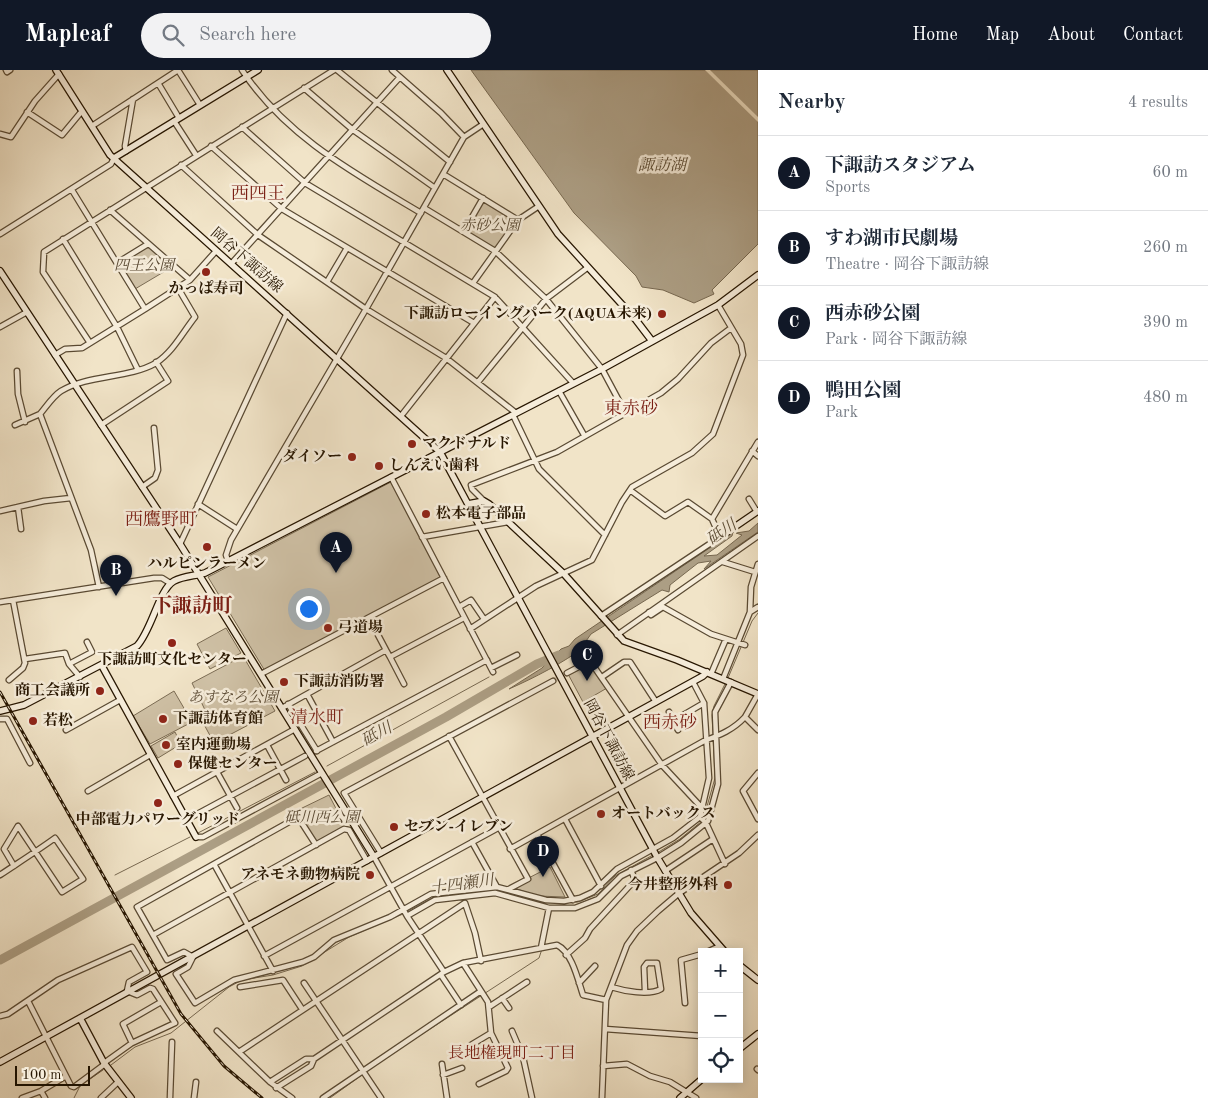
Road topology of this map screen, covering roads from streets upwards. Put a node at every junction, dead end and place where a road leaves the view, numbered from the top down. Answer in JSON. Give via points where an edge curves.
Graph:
{"nodes":[{"id":1,"x":6,"y":70,"type":"edge"},
{"id":2,"x":10,"y":70,"type":"edge"},
{"id":3,"x":178,"y":70,"type":"edge"},
{"id":4,"x":242,"y":70,"type":"edge"},
{"id":5,"x":258,"y":70,"type":"edge"},
{"id":6,"x":335,"y":70,"type":"edge"},
{"id":7,"x":392,"y":70,"type":"edge"},
{"id":8,"x":447,"y":70,"type":"edge"},
{"id":9,"x":57,"y":72,"type":"edge"},
{"id":10,"x":246,"y":77,"type":"junction"},
{"id":11,"x":400,"y":77,"type":"junction"},
{"id":12,"x":158,"y":83,"type":"junction"},
{"id":13,"x":304,"y":88,"type":"junction"},
{"id":14,"x":133,"y":99,"type":"junction"},
{"id":15,"x":377,"y":103,"type":"junction"},
{"id":16,"x":200,"y":105,"type":"junction"},
{"id":17,"x":273,"y":110,"type":"junction"},
{"id":18,"x":27,"y":112,"type":"junction"},
{"id":19,"x":82,"y":112,"type":"junction"},
{"id":20,"x":177,"y":120,"type":"junction"},
{"id":21,"x":482,"y":125,"type":"junction"},
{"id":22,"x":92,"y":126,"type":"junction"},
{"id":23,"x":242,"y":127,"type":"junction"},
{"id":24,"x":353,"y":130,"type":"junction"},
{"id":25,"x":0,"y":134,"type":"edge"},
{"id":26,"x":464,"y":137,"type":"junction"},
{"id":27,"x":211,"y":146,"type":"junction"},
{"id":28,"x":126,"y":151,"type":"junction"},
{"id":29,"x":196,"y":156,"type":"junction"},
{"id":30,"x":328,"y":157,"type":"junction"},
{"id":31,"x":114,"y":158,"type":"junction"},
{"id":32,"x":450,"y":162,"type":"junction"},
{"id":33,"x":181,"y":165,"type":"junction"},
{"id":34,"x":443,"y":174,"type":"junction"},
{"id":35,"x":305,"y":184,"type":"junction"},
{"id":36,"x":146,"y":187,"type":"junction"},
{"id":37,"x":435,"y":188,"type":"junction"},
{"id":38,"x":72,"y":190,"type":"junction"},
{"id":39,"x":483,"y":198,"type":"junction"},
{"id":40,"x":539,"y":206,"type":"junction"},
{"id":41,"x":282,"y":209,"type":"junction"},
{"id":42,"x":110,"y":210,"type":"junction"},
{"id":43,"x":422,"y":210,"type":"junction"},
{"id":44,"x":518,"y":220,"type":"junction"},
{"id":45,"x":91,"y":221,"type":"junction"},
{"id":46,"x":464,"y":231,"type":"junction"},
{"id":47,"x":0,"y":234,"type":"edge"},
{"id":48,"x":258,"y":235,"type":"junction"},
{"id":49,"x":63,"y":239,"type":"junction"},
{"id":50,"x":404,"y":243,"type":"junction"},
{"id":51,"x":148,"y":244,"type":"junction"},
{"id":52,"x":347,"y":248,"type":"junction"},
{"id":53,"x":216,"y":251,"type":"junction"},
{"id":54,"x":495,"y":251,"type":"junction"},
{"id":55,"x":117,"y":263,"type":"junction"},
{"id":56,"x":231,"y":264,"type":"junction"},
{"id":57,"x":587,"y":268,"type":"junction"},
{"id":58,"x":0,"y":271,"type":"edge"},
{"id":59,"x":387,"y":272,"type":"junction"},
{"id":60,"x":758,"y":275,"type":"edge"},
{"id":61,"x":190,"y":280,"type":"junction"},
{"id":62,"x":327,"y":282,"type":"junction"},
{"id":63,"x":473,"y":283,"type":"junction"},
{"id":64,"x":178,"y":288,"type":"junction"},
{"id":65,"x":495,"y":297,"type":"junction"},
{"id":66,"x":546,"y":299,"type":"junction"},
{"id":67,"x":718,"y":305,"type":"junction"},
{"id":68,"x":145,"y":309,"type":"junction"},
{"id":69,"x":366,"y":309,"type":"junction"},
{"id":70,"x":27,"y":312,"type":"junction"},
{"id":71,"x":287,"y":313,"type":"junction"},
{"id":72,"x":474,"y":323,"type":"junction"},
{"id":73,"x":0,"y":327,"type":"edge"},
{"id":74,"x":117,"y":327,"type":"junction"},
{"id":75,"x":523,"y":328,"type":"junction"},
{"id":76,"x":731,"y":328,"type":"junction"},
{"id":77,"x":652,"y":341,"type":"junction"},
{"id":78,"x":90,"y":344,"type":"junction"},
{"id":79,"x":55,"y":355,"type":"junction"},
{"id":80,"x":336,"y":358,"type":"junction"},
{"id":81,"x":446,"y":358,"type":"junction"},
{"id":82,"x":156,"y":362,"type":"junction"},
{"id":83,"x":602,"y":369,"type":"junction"},
{"id":84,"x":138,"y":370,"type":"junction"},
{"id":85,"x":17,"y":372,"type":"dead end"},
{"id":86,"x":478,"y":382,"type":"junction"},
{"id":87,"x":573,"y":383,"type":"junction"},
{"id":88,"x":74,"y":386,"type":"junction"},
{"id":89,"x":559,"y":390,"type":"junction"},
{"id":90,"x":625,"y":412,"type":"junction"},
{"id":91,"x":40,"y":414,"type":"junction"},
{"id":92,"x":514,"y":414,"type":"junction"},
{"id":93,"x":401,"y":416,"type":"junction"},
{"id":94,"x":25,"y":422,"type":"junction"},
{"id":95,"x":15,"y":425,"type":"dead end"},
{"id":96,"x":101,"y":425,"type":"junction"},
{"id":97,"x":154,"y":428,"type":"dead end"},
{"id":98,"x":584,"y":436,"type":"junction"},
{"id":99,"x":758,"y":442,"type":"edge"},
{"id":100,"x":440,"y":452,"type":"junction"},
{"id":101,"x":752,"y":452,"type":"junction"},
{"id":102,"x":758,"y":456,"type":"edge"},
{"id":103,"x":533,"y":461,"type":"junction"},
{"id":104,"x":391,"y":477,"type":"junction"},
{"id":105,"x":142,"y":487,"type":"junction"},
{"id":106,"x":630,"y":490,"type":"junction"},
{"id":107,"x":71,"y":498,"type":"junction"},
{"id":108,"x":749,"y":499,"type":"dead end"},
{"id":109,"x":484,"y":501,"type":"junction"},
{"id":110,"x":198,"y":504,"type":"junction"},
{"id":111,"x":468,"y":504,"type":"junction"},
{"id":112,"x":18,"y":507,"type":"junction"},
{"id":113,"x":0,"y":511,"type":"edge"},
{"id":114,"x":758,"y":511,"type":"edge"},
{"id":115,"x":712,"y":519,"type":"junction"},
{"id":116,"x":508,"y":522,"type":"junction"},
{"id":117,"x":480,"y":527,"type":"junction"},
{"id":118,"x":21,"y":529,"type":"dead end"},
{"id":119,"x":237,"y":529,"type":"junction"},
{"id":120,"x":605,"y":535,"type":"junction"},
{"id":121,"x":758,"y":536,"type":"edge"},
{"id":122,"x":422,"y":537,"type":"junction"},
{"id":123,"x":720,"y":537,"type":"junction"},
{"id":124,"x":180,"y":544,"type":"junction"},
{"id":125,"x":228,"y":561,"type":"junction"},
{"id":126,"x":723,"y":562,"type":"junction"},
{"id":127,"x":758,"y":564,"type":"edge"},
{"id":128,"x":755,"y":572,"type":"junction"},
{"id":129,"x":564,"y":574,"type":"junction"},
{"id":130,"x":199,"y":575,"type":"junction"},
{"id":131,"x":444,"y":578,"type":"junction"},
{"id":132,"x":170,"y":583,"type":"junction"},
{"id":133,"x":99,"y":587,"type":"junction"},
{"id":134,"x":518,"y":596,"type":"junction"},
{"id":135,"x":13,"y":600,"type":"junction"},
{"id":136,"x":0,"y":602,"type":"edge"},
{"id":137,"x":459,"y":607,"type":"junction"},
{"id":138,"x":758,"y":607,"type":"edge"},
{"id":139,"x":649,"y":612,"type":"junction"},
{"id":140,"x":750,"y":612,"type":"junction"},
{"id":141,"x":603,"y":617,"type":"junction"},
{"id":142,"x":369,"y":618,"type":"junction"},
{"id":143,"x":464,"y":618,"type":"junction"},
{"id":144,"x":484,"y":619,"type":"junction"},
{"id":145,"x":470,"y":628,"type":"junction"},
{"id":146,"x":616,"y":633,"type":"junction"},
{"id":147,"x":726,"y":638,"type":"junction"},
{"id":148,"x":87,"y":642,"type":"dead end"},
{"id":149,"x":737,"y":642,"type":"junction"},
{"id":150,"x":745,"y":645,"type":"dead end"},
{"id":151,"x":386,"y":650,"type":"junction"},
{"id":152,"x":517,"y":655,"type":"dead end"},
{"id":153,"x":390,"y":657,"type":"junction"},
{"id":154,"x":25,"y":659,"type":"junction"},
{"id":155,"x":487,"y":660,"type":"junction"},
{"id":156,"x":69,"y":664,"type":"junction"},
{"id":157,"x":102,"y":666,"type":"junction"},
{"id":158,"x":567,"y":673,"type":"tunnel mouth"},
{"id":159,"x":709,"y":673,"type":"junction"},
{"id":160,"x":261,"y":674,"type":"junction"},
{"id":161,"x":80,"y":677,"type":"junction"},
{"id":162,"x":602,"y":677,"type":"junction"},
{"id":163,"x":9,"y":680,"type":"dead end"},
{"id":164,"x":553,"y":681,"type":"tunnel mouth"},
{"id":165,"x":727,"y":681,"type":"junction"},
{"id":166,"x":693,"y":682,"type":"junction"},
{"id":167,"x":404,"y":684,"type":"dead end"},
{"id":168,"x":307,"y":694,"type":"junction"},
{"id":169,"x":758,"y":694,"type":"edge"},
{"id":170,"x":120,"y":700,"type":"junction"},
{"id":171,"x":656,"y":702,"type":"junction"},
{"id":172,"x":704,"y":703,"type":"junction"},
{"id":173,"x":288,"y":704,"type":"junction"},
{"id":174,"x":282,"y":708,"type":"junction"},
{"id":175,"x":0,"y":711,"type":"edge"},
{"id":176,"x":669,"y":712,"type":"dead end"},
{"id":177,"x":629,"y":717,"type":"junction"},
{"id":178,"x":745,"y":717,"type":"junction"},
{"id":179,"x":0,"y":719,"type":"edge"},
{"id":180,"x":673,"y":721,"type":"junction"},
{"id":181,"x":295,"y":729,"type":"junction"},
{"id":182,"x":66,"y":730,"type":"dead end"},
{"id":183,"x":678,"y":730,"type":"dead end"},
{"id":184,"x":758,"y":730,"type":"edge"},
{"id":185,"x":449,"y":736,"type":"junction"},
{"id":186,"x":593,"y":737,"type":"junction"},
{"id":187,"x":715,"y":738,"type":"junction"},
{"id":188,"x":708,"y":740,"type":"junction"},
{"id":189,"x":333,"y":742,"type":"junction"},
{"id":190,"x":267,"y":745,"type":"junction"},
{"id":191,"x":150,"y":755,"type":"junction"},
{"id":192,"x":305,"y":756,"type":"dead end"},
{"id":193,"x":30,"y":763,"type":"dead end"},
{"id":194,"x":662,"y":765,"type":"junction"},
{"id":195,"x":280,"y":769,"type":"junction"},
{"id":196,"x":217,"y":772,"type":"junction"},
{"id":197,"x":758,"y":773,"type":"edge"},
{"id":198,"x":323,"y":774,"type":"junction"},
{"id":199,"x":286,"y":780,"type":"dead end"},
{"id":200,"x":709,"y":782,"type":"junction"},
{"id":201,"x":717,"y":784,"type":"junction"},
{"id":202,"x":620,"y":789,"type":"junction"},
{"id":203,"x":88,"y":791,"type":"dead end"},
{"id":204,"x":173,"y":796,"type":"junction"},
{"id":205,"x":231,"y":796,"type":"junction"},
{"id":206,"x":482,"y":797,"type":"junction"},
{"id":207,"x":237,"y":808,"type":"dead end"},
{"id":208,"x":703,"y":809,"type":"junction"},
{"id":209,"x":758,"y":819,"type":"edge"},
{"id":210,"x":186,"y":820,"type":"junction"},
{"id":211,"x":565,"y":820,"type":"junction"},
{"id":212,"x":703,"y":820,"type":"junction"},
{"id":213,"x":498,"y":828,"type":"junction"},
{"id":214,"x":537,"y":834,"type":"junction"},
{"id":215,"x":758,"y":835,"type":"edge"},
{"id":216,"x":196,"y":838,"type":"joint"},
{"id":217,"x":713,"y":839,"type":"junction"},
{"id":218,"x":472,"y":842,"type":"junction"},
{"id":219,"x":316,"y":845,"type":"junction"},
{"id":220,"x":510,"y":849,"type":"junction"},
{"id":221,"x":34,"y":852,"type":"junction"},
{"id":222,"x":381,"y":853,"type":"junction"},
{"id":223,"x":655,"y":854,"type":"junction"},
{"id":224,"x":374,"y":857,"type":"junction"},
{"id":225,"x":367,"y":861,"type":"junction"},
{"id":226,"x":214,"y":864,"type":"junction"},
{"id":227,"x":725,"y":864,"type":"junction"},
{"id":228,"x":14,"y":866,"type":"junction"},
{"id":229,"x":631,"y":870,"type":"junction"},
{"id":230,"x":665,"y":871,"type":"junction"},
{"id":231,"x":0,"y":875,"type":"edge"},
{"id":232,"x":601,"y":886,"type":"junction"},
{"id":233,"x":390,"y":887,"type":"junction"},
{"id":234,"x":496,"y":887,"type":"junction"},
{"id":235,"x":509,"y":889,"type":"junction"},
{"id":236,"x":229,"y":892,"type":"junction"},
{"id":237,"x":678,"y":894,"type":"junction"},
{"id":238,"x":531,"y":900,"type":"junction"},
{"id":239,"x":573,"y":900,"type":"junction"},
{"id":240,"x":548,"y":908,"type":"junction"},
{"id":241,"x":403,"y":910,"type":"junction"},
{"id":242,"x":407,"y":916,"type":"junction"},
{"id":243,"x":248,"y":926,"type":"junction"},
{"id":244,"x":418,"y":933,"type":"junction"},
{"id":245,"x":152,"y":935,"type":"junction"},
{"id":246,"x":720,"y":946,"type":"joint"},
{"id":247,"x":542,"y":948,"type":"junction"},
{"id":248,"x":716,"y":948,"type":"edge"},
{"id":249,"x":566,"y":955,"type":"junction"},
{"id":250,"x":698,"y":955,"type":"edge"},
{"id":251,"x":193,"y":956,"type":"junction"},
{"id":252,"x":264,"y":956,"type":"junction"},
{"id":253,"x":481,"y":961,"type":"junction"},
{"id":254,"x":463,"y":964,"type":"junction"},
{"id":255,"x":595,"y":966,"type":"dead end"},
{"id":256,"x":743,"y":968,"type":"edge"},
{"id":257,"x":272,"y":971,"type":"junction"},
{"id":258,"x":443,"y":974,"type":"junction"},
{"id":259,"x":758,"y":980,"type":"edge"},
{"id":260,"x":527,"y":982,"type":"dead end"},
{"id":261,"x":304,"y":983,"type":"dead end"},
{"id":262,"x":579,"y":983,"type":"junction"},
{"id":263,"x":240,"y":987,"type":"dead end"},
{"id":264,"x":611,"y":987,"type":"junction"},
{"id":265,"x":127,"y":991,"type":"junction"},
{"id":266,"x":481,"y":991,"type":"junction"},
{"id":267,"x":645,"y":991,"type":"junction"},
{"id":268,"x":502,"y":998,"type":"junction"},
{"id":269,"x":316,"y":1000,"type":"junction"},
{"id":270,"x":606,"y":1000,"type":"junction"},
{"id":271,"x":28,"y":1001,"type":"junction"},
{"id":272,"x":161,"y":1002,"type":"junction"},
{"id":273,"x":686,"y":1003,"type":"dead end"},
{"id":274,"x":461,"y":1005,"type":"junction"},
{"id":275,"x":489,"y":1007,"type":"junction"},
{"id":276,"x":509,"y":1008,"type":"dead end"},
{"id":277,"x":302,"y":1009,"type":"junction"},
{"id":278,"x":0,"y":1016,"type":"edge"},
{"id":279,"x":80,"y":1018,"type":"junction"},
{"id":280,"x":605,"y":1029,"type":"junction"},
{"id":281,"x":218,"y":1030,"type":"dead end"},
{"id":282,"x":512,"y":1031,"type":"dead end"},
{"id":283,"x":491,"y":1033,"type":"junction"},
{"id":284,"x":758,"y":1034,"type":"edge"},
{"id":285,"x":46,"y":1036,"type":"junction"},
{"id":286,"x":698,"y":1036,"type":"edge"},
{"id":287,"x":341,"y":1040,"type":"junction"},
{"id":288,"x":172,"y":1042,"type":"dead end"},
{"id":289,"x":132,"y":1043,"type":"junction"},
{"id":290,"x":471,"y":1045,"type":"dead end"},
{"id":291,"x":743,"y":1046,"type":"edge"},
{"id":292,"x":239,"y":1052,"type":"junction"},
{"id":293,"x":314,"y":1059,"type":"junction"},
{"id":294,"x":0,"y":1062,"type":"edge"},
{"id":295,"x":104,"y":1064,"type":"junction"},
{"id":296,"x":442,"y":1064,"type":"dead end"},
{"id":297,"x":603,"y":1066,"type":"junction"},
{"id":298,"x":462,"y":1068,"type":"dead end"},
{"id":299,"x":362,"y":1071,"type":"junction"},
{"id":300,"x":443,"y":1075,"type":"junction"},
{"id":301,"x":66,"y":1076,"type":"junction"},
{"id":302,"x":118,"y":1082,"type":"junction"},
{"id":303,"x":196,"y":1082,"type":"dead end"},
{"id":304,"x":270,"y":1082,"type":"junction"},
{"id":305,"x":698,"y":1082,"type":"edge"},
{"id":306,"x":479,"y":1084,"type":"dead end"},
{"id":307,"x":276,"y":1088,"type":"junction"},
{"id":308,"x":41,"y":1091,"type":"junction"},
{"id":309,"x":687,"y":1091,"type":"junction"},
{"id":310,"x":22,"y":1098,"type":"edge"},
{"id":311,"x":45,"y":1098,"type":"edge"},
{"id":312,"x":101,"y":1098,"type":"edge"},
{"id":313,"x":131,"y":1098,"type":"edge"},
{"id":314,"x":170,"y":1098,"type":"edge"},
{"id":315,"x":194,"y":1098,"type":"edge"},
{"id":316,"x":292,"y":1098,"type":"edge"},
{"id":317,"x":323,"y":1098,"type":"edge"},
{"id":318,"x":381,"y":1098,"type":"edge"},
{"id":319,"x":447,"y":1098,"type":"edge"},
{"id":320,"x":532,"y":1098,"type":"edge"},
{"id":321,"x":602,"y":1098,"type":"edge"},
{"id":322,"x":680,"y":1098,"type":"edge"},
{"id":323,"x":696,"y":1098,"type":"edge"}],
"edges":[{"from":1,"to":2,"type":"street"},
{"from":3,"to":12,"type":"street"},
{"from":3,"to":16,"type":"street"},
{"from":4,"to":10,"type":"street"},
{"from":5,"to":10,"type":"street"},
{"from":6,"to":13,"type":"street"},
{"from":6,"to":15,"type":"street"},
{"from":7,"to":11,"type":"street"},
{"from":8,"to":21,"type":"street"},
{"from":9,"to":18,"type":"street"},
{"from":9,"to":19,"type":"street","name":"岡谷下諏訪線"},
{"from":10,"to":16,"type":"street"},
{"from":10,"to":17,"type":"street"},
{"from":11,"to":15,"type":"street"},
{"from":11,"to":26,"type":"street"},
{"from":12,"to":14,"type":"street"},
{"from":12,"to":20,"type":"street"},
{"from":13,"to":17,"type":"street"},
{"from":13,"to":24,"type":"street"},
{"from":14,"to":22,"type":"street"},
{"from":14,"to":28,"type":"street"},
{"from":15,"to":24,"type":"street"},
{"from":15,"to":32,"type":"street"},
{"from":16,"to":20,"type":"street"},
{"from":17,"to":23,"type":"street"},
{"from":17,"to":30,"type":"street"},
{"from":18,"to":19,"type":"street","via":[[62,135]]},
{"from":18,"to":25,"type":"street","via":[[11,137]]},
{"from":19,"to":22,"type":"street","name":"岡谷下諏訪線"},
{"from":20,"to":28,"type":"street"},
{"from":20,"to":29,"type":"street"},
{"from":21,"to":26,"type":"street"},
{"from":21,"to":40,"type":"street"},
{"from":22,"to":31,"type":"street","name":"岡谷下諏訪線"},
{"from":23,"to":27,"type":"street"},
{"from":23,"to":35,"type":"street"},
{"from":24,"to":30,"type":"street"},
{"from":24,"to":37,"type":"street"},
{"from":26,"to":32,"type":"street"},
{"from":27,"to":29,"type":"street"},
{"from":27,"to":41,"type":"street"},
{"from":28,"to":31,"type":"street"},
{"from":29,"to":33,"type":"street"},
{"from":30,"to":35,"type":"street"},
{"from":30,"to":43,"type":"street"},
{"from":31,"to":36,"type":"street","name":"岡谷下諏訪線"},
{"from":31,"to":38,"type":"street","via":[[111,164]]},
{"from":32,"to":34,"type":"street"},
{"from":33,"to":36,"type":"street"},
{"from":33,"to":48,"type":"street"},
{"from":34,"to":37,"type":"street"},
{"from":34,"to":39,"type":"street"},
{"from":35,"to":41,"type":"street"},
{"from":35,"to":50,"type":"street"},
{"from":36,"to":42,"type":"street"},
{"from":36,"to":53,"type":"street","name":"岡谷下諏訪線"},
{"from":37,"to":43,"type":"street"},
{"from":38,"to":45,"type":"street"},
{"from":38,"to":47,"type":"street"},
{"from":39,"to":44,"type":"street"},
{"from":39,"to":46,"type":"street"},
{"from":40,"to":44,"type":"street"},
{"from":40,"to":57,"type":"street"},
{"from":41,"to":48,"type":"street"},
{"from":41,"to":52,"type":"street"},
{"from":42,"to":45,"type":"street"},
{"from":42,"to":51,"type":"street"},
{"from":43,"to":46,"type":"street"},
{"from":43,"to":50,"type":"street"},
{"from":44,"to":54,"type":"street"},
{"from":45,"to":49,"type":"street"},
{"from":45,"to":55,"type":"street"},
{"from":46,"to":54,"type":"street"},
{"from":48,"to":56,"type":"street"},
{"from":48,"to":62,"type":"street"},
{"from":49,"to":74,"type":"street"},
{"from":49,"to":78,"type":"street","via":[[44,252],[43,272]]},
{"from":50,"to":59,"type":"street"},
{"from":50,"to":63,"type":"street"},
{"from":51,"to":55,"type":"street"},
{"from":51,"to":61,"type":"street"},
{"from":52,"to":59,"type":"street"},
{"from":52,"to":62,"type":"street"},
{"from":53,"to":56,"type":"street","name":"岡谷下諏訪線"},
{"from":53,"to":61,"type":"street"},
{"from":54,"to":63,"type":"street"},
{"from":54,"to":66,"type":"street"},
{"from":55,"to":68,"type":"street"},
{"from":56,"to":71,"type":"street","name":"岡谷下諏訪線"},
{"from":57,"to":66,"type":"street"},
{"from":57,"to":77,"type":"street","via":[[610,290]]},
{"from":58,"to":70,"type":"street"},
{"from":59,"to":69,"type":"street"},
{"from":59,"to":72,"type":"street"},
{"from":60,"to":67,"type":"street"},
{"from":61,"to":64,"type":"street"},
{"from":62,"to":69,"type":"street"},
{"from":63,"to":65,"type":"street"},
{"from":64,"to":68,"type":"street"},
{"from":64,"to":82,"type":"street","via":[[195,317],[178,341]]},
{"from":65,"to":72,"type":"street"},
{"from":65,"to":75,"type":"street"},
{"from":66,"to":75,"type":"street"},
{"from":66,"to":83,"type":"street"},
{"from":67,"to":76,"type":"street"},
{"from":67,"to":77,"type":"street"},
{"from":68,"to":74,"type":"street"},
{"from":69,"to":80,"type":"street"},
{"from":69,"to":81,"type":"street"},
{"from":70,"to":73,"type":"street"},
{"from":70,"to":79,"type":"street"},
{"from":71,"to":80,"type":"street","name":"岡谷下諏訪線"},
{"from":71,"to":110,"type":"street"},
{"from":72,"to":81,"type":"street"},
{"from":74,"to":78,"type":"street"},
{"from":74,"to":84,"type":"street"},
{"from":75,"to":86,"type":"street"},
{"from":75,"to":87,"type":"street"},
{"from":76,"to":90,"type":"street","via":[[711,342],[669,388]]},
{"from":76,"to":106,"type":"street","via":[[742,344],[743,355],[713,434],[692,453]]},
{"from":77,"to":83,"type":"street"},
{"from":78,"to":79,"type":"street","via":[[65,349]]},
{"from":79,"to":88,"type":"street"},
{"from":80,"to":93,"type":"street","name":"岡谷下諏訪線"},
{"from":80,"to":119,"type":"street"},
{"from":81,"to":86,"type":"street"},
{"from":81,"to":93,"type":"street"},
{"from":82,"to":84,"type":"street"},
{"from":82,"to":96,"type":"street","via":[[168,381]]},
{"from":83,"to":87,"type":"street"},
{"from":83,"to":90,"type":"street"},
{"from":84,"to":88,"type":"street"},
{"from":85,"to":94,"type":"street"},
{"from":86,"to":92,"type":"street"},
{"from":87,"to":89,"type":"street"},
{"from":88,"to":91,"type":"street","via":[[60,392]]},
{"from":88,"to":96,"type":"street"},
{"from":89,"to":92,"type":"street"},
{"from":89,"to":98,"type":"street"},
{"from":90,"to":98,"type":"street"},
{"from":91,"to":94,"type":"street"},
{"from":91,"to":107,"type":"street"},
{"from":92,"to":100,"type":"street"},
{"from":92,"to":103,"type":"street"},
{"from":93,"to":100,"type":"street","name":"岡谷下諏訪線"},
{"from":94,"to":95,"type":"street"},
{"from":96,"to":105,"type":"street"},
{"from":97,"to":105,"type":"street","via":[[158,470],[155,478]]},
{"from":98,"to":103,"type":"street"},
{"from":99,"to":101,"type":"street"},
{"from":100,"to":104,"type":"street"},
{"from":100,"to":111,"type":"street","name":"岡谷下諏訪線"},
{"from":101,"to":102,"type":"street"},
{"from":101,"to":115,"type":"street"},
{"from":103,"to":109,"type":"street","via":[[472,485]]},
{"from":103,"to":120,"type":"street"},
{"from":104,"to":122,"type":"street"},
{"from":104,"to":125,"type":"street"},
{"from":105,"to":124,"type":"street"},
{"from":106,"to":115,"type":"street","via":[[665,516],[688,502]]},
{"from":106,"to":120,"type":"street"},
{"from":107,"to":112,"type":"street"},
{"from":107,"to":133,"type":"street","via":[[91,550]]},
{"from":108,"to":114,"type":"street"},
{"from":109,"to":111,"type":"street"},
{"from":109,"to":116,"type":"street"},
{"from":110,"to":119,"type":"street"},
{"from":110,"to":124,"type":"street"},
{"from":111,"to":117,"type":"street","name":"岡谷下諏訪線"},
{"from":112,"to":113,"type":"street"},
{"from":112,"to":118,"type":"street"},
{"from":114,"to":123,"type":"street"},
{"from":115,"to":123,"type":"street"},
{"from":116,"to":117,"type":"street"},
{"from":116,"to":129,"type":"street"},
{"from":117,"to":122,"type":"street"},
{"from":117,"to":134,"type":"street","name":"岡谷下諏訪線"},
{"from":119,"to":125,"type":"street","via":[[226,554]]},
{"from":120,"to":129,"type":"street","via":[[592,560]]},
{"from":121,"to":126,"type":"street"},
{"from":122,"to":131,"type":"street"},
{"from":123,"to":141,"type":"street"},
{"from":124,"to":130,"type":"street"},
{"from":125,"to":130,"type":"street"},
{"from":126,"to":128,"type":"street"},
{"from":126,"to":139,"type":"street"},
{"from":127,"to":128,"type":"street"},
{"from":128,"to":140,"type":"street"},
{"from":129,"to":134,"type":"street"},
{"from":129,"to":141,"type":"street"},
{"from":130,"to":132,"type":"street"},
{"from":130,"to":160,"type":"street"},
{"from":131,"to":137,"type":"street"},
{"from":131,"to":142,"type":"street"},
{"from":132,"to":133,"type":"street","via":[[154,578]]},
{"from":132,"to":157,"type":"street","via":[[143,639],[137,646]]},
{"from":133,"to":135,"type":"street"},
{"from":134,"to":144,"type":"street"},
{"from":134,"to":186,"type":"street","name":"岡谷下諏訪線"},
{"from":135,"to":136,"type":"street"},
{"from":135,"to":154,"type":"street"},
{"from":137,"to":143,"type":"street"},
{"from":137,"to":144,"type":"street","via":[[471,600]]},
{"from":138,"to":140,"type":"street"},
{"from":139,"to":146,"type":"street"},
{"from":139,"to":147,"type":"street","via":[[651,615],[663,607],[710,634]]},
{"from":140,"to":149,"type":"street"},
{"from":141,"to":146,"type":"street"},
{"from":142,"to":151,"type":"street"},
{"from":142,"to":160,"type":"street"},
{"from":143,"to":145,"type":"street"},
{"from":143,"to":153,"type":"street"},
{"from":144,"to":145,"type":"street"},
{"from":145,"to":155,"type":"street"},
{"from":146,"to":159,"type":"street","via":[[631,644]]},
{"from":147,"to":149,"type":"street"},
{"from":147,"to":159,"type":"street"},
{"from":148,"to":156,"type":"street","via":[[92,652]]},
{"from":149,"to":150,"type":"street"},
{"from":149,"to":165,"type":"street"},
{"from":151,"to":153,"type":"street"},
{"from":151,"to":168,"type":"street"},
{"from":152,"to":155,"type":"street","via":[[492,670]]},
{"from":153,"to":167,"type":"street"},
{"from":154,"to":156,"type":"street","via":[[65,653]]},
{"from":154,"to":163,"type":"street","via":[[24,668]]},
{"from":155,"to":189,"type":"street"},
{"from":156,"to":161,"type":"street"},
{"from":157,"to":161,"type":"street"},
{"from":157,"to":170,"type":"street"},
{"from":158,"to":162,"type":"street","via":[[590,661]]},
{"from":159,"to":165,"type":"street"},
{"from":159,"to":166,"type":"street"},
{"from":160,"to":174,"type":"street"},
{"from":161,"to":175,"type":"street","via":[[24,705]]},
{"from":162,"to":171,"type":"street","via":[[624,662],[630,662]]},
{"from":162,"to":177,"type":"street"},
{"from":164,"to":185,"type":"street"},
{"from":165,"to":169,"type":"street"},
{"from":165,"to":187,"type":"street","via":[[715,712]]},
{"from":166,"to":171,"type":"street"},
{"from":166,"to":172,"type":"street"},
{"from":168,"to":173,"type":"street"},
{"from":168,"to":189,"type":"street"},
{"from":169,"to":178,"type":"street"},
{"from":170,"to":182,"type":"street"},
{"from":170,"to":191,"type":"street"},
{"from":171,"to":177,"type":"street"},
{"from":172,"to":180,"type":"street"},
{"from":172,"to":188,"type":"street"},
{"from":173,"to":174,"type":"street"},
{"from":173,"to":189,"type":"street","via":[[316,751]]},
{"from":174,"to":181,"type":"street"},
{"from":176,"to":180,"type":"street"},
{"from":177,"to":186,"type":"street"},
{"from":177,"to":194,"type":"street"},
{"from":178,"to":184,"type":"street"},
{"from":178,"to":187,"type":"street"},
{"from":179,"to":193,"type":"street","via":[[7,719]]},
{"from":180,"to":183,"type":"street"},
{"from":181,"to":190,"type":"street"},
{"from":181,"to":198,"type":"street"},
{"from":185,"to":206,"type":"street"},
{"from":185,"to":222,"type":"street","via":[[344,793]]},
{"from":186,"to":202,"type":"street","name":"岡谷下諏訪線"},
{"from":186,"to":206,"type":"street"},
{"from":187,"to":188,"type":"street"},
{"from":187,"to":201,"type":"street"},
{"from":188,"to":194,"type":"street"},
{"from":188,"to":200,"type":"street"},
{"from":190,"to":195,"type":"street"},
{"from":190,"to":196,"type":"street"},
{"from":191,"to":203,"type":"street"},
{"from":191,"to":204,"type":"street"},
{"from":192,"to":195,"type":"street"},
{"from":194,"to":202,"type":"street"},
{"from":194,"to":208,"type":"street"},
{"from":195,"to":199,"type":"street"},
{"from":195,"to":205,"type":"street"},
{"from":196,"to":204,"type":"street"},
{"from":196,"to":205,"type":"street"},
{"from":197,"to":209,"type":"street","via":[[743,790]]},
{"from":198,"to":216,"type":"street"},
{"from":198,"to":224,"type":"street"},
{"from":200,"to":201,"type":"street"},
{"from":200,"to":208,"type":"street"},
{"from":201,"to":212,"type":"street"},
{"from":202,"to":211,"type":"street"},
{"from":202,"to":223,"type":"street","name":"岡谷下諏訪線"},
{"from":204,"to":210,"type":"street"},
{"from":205,"to":207,"type":"street"},
{"from":205,"to":210,"type":"street"},
{"from":206,"to":213,"type":"street"},
{"from":206,"to":222,"type":"street"},
{"from":208,"to":212,"type":"street"},
{"from":210,"to":216,"type":"street"},
{"from":211,"to":214,"type":"street"},
{"from":211,"to":232,"type":"street"},
{"from":212,"to":217,"type":"street"},
{"from":212,"to":223,"type":"street"},
{"from":212,"to":223,"type":"street"},
{"from":213,"to":218,"type":"street"},
{"from":213,"to":220,"type":"street"},
{"from":214,"to":220,"type":"street"},
{"from":214,"to":239,"type":"street"},
{"from":215,"to":227,"type":"street"},
{"from":217,"to":227,"type":"street"},
{"from":217,"to":230,"type":"street"},
{"from":218,"to":233,"type":"street"},
{"from":218,"to":234,"type":"street"},
{"from":219,"to":225,"type":"street","via":[[344,829],[349,830]]},
{"from":219,"to":226,"type":"street","via":[[298,817]]},
{"from":219,"to":236,"type":"street"},
{"from":220,"to":235,"type":"street","via":[[528,879]]},
{"from":221,"to":221,"type":"street","via":[[55,838],[83,879],[62,892]]},
{"from":221,"to":228,"type":"street"},
{"from":221,"to":228,"type":"street","via":[[18,826],[4,849]]},
{"from":222,"to":224,"type":"street"},
{"from":223,"to":229,"type":"street"},
{"from":223,"to":230,"type":"street","name":"岡谷下諏訪線"},
{"from":223,"to":232,"type":"street","via":[[617,869]]},
{"from":224,"to":225,"type":"street"},
{"from":224,"to":233,"type":"street"},
{"from":225,"to":243,"type":"street"},
{"from":226,"to":236,"type":"street"},
{"from":226,"to":245,"type":"street","via":[[137,907]]},
{"from":227,"to":237,"type":"street"},
{"from":228,"to":231,"type":"street"},
{"from":229,"to":240,"type":"street","via":[[591,903],[575,908]]},
{"from":229,"to":249,"type":"street","via":[[635,880]]},
{"from":230,"to":237,"type":"street","name":"岡谷下諏訪線"},
{"from":232,"to":239,"type":"street"},
{"from":233,"to":241,"type":"street"},
{"from":233,"to":252,"type":"street"},
{"from":234,"to":235,"type":"street"},
{"from":234,"to":241,"type":"street","via":[[432,894]]},
{"from":235,"to":238,"type":"street"},
{"from":236,"to":243,"type":"street"},
{"from":236,"to":245,"type":"street"},
{"from":237,"to":246,"type":"street","name":"岡谷下諏訪線"},
{"from":237,"to":264,"type":"street","via":[[637,931],[627,945]]},
{"from":238,"to":239,"type":"street"},
{"from":238,"to":240,"type":"street"},
{"from":238,"to":242,"type":"street","via":[[495,893],[435,900]]},
{"from":240,"to":247,"type":"street"},
{"from":241,"to":242,"type":"street"},
{"from":241,"to":257,"type":"street","via":[[334,940],[314,957]]},
{"from":242,"to":244,"type":"street"},
{"from":243,"to":251,"type":"street"},
{"from":243,"to":252,"type":"street"},
{"from":244,"to":253,"type":"street","via":[[465,903]]},
{"from":244,"to":258,"type":"street"},
{"from":244,"to":269,"type":"street"},
{"from":245,"to":251,"type":"street","via":[[167,960],[184,952]]},
{"from":246,"to":248,"type":"street"},
{"from":247,"to":249,"type":"street","via":[[557,945]]},
{"from":247,"to":253,"type":"street"},
{"from":249,"to":262,"type":"street"},
{"from":250,"to":273,"type":"street","via":[[681,960]]},
{"from":251,"to":257,"type":"street","via":[[188,967],[176,974],[195,1003],[234,980]]},
{"from":251,"to":265,"type":"street"},
{"from":252,"to":257,"type":"street"},
{"from":253,"to":254,"type":"street"},
{"from":254,"to":258,"type":"street"},
{"from":254,"to":266,"type":"street"},
{"from":255,"to":262,"type":"street"},
{"from":256,"to":259,"type":"street"},
{"from":258,"to":274,"type":"street"},
{"from":258,"to":287,"type":"street"},
{"from":260,"to":268,"type":"street"},
{"from":261,"to":269,"type":"street"},
{"from":262,"to":270,"type":"street","via":[[583,995]]},
{"from":263,"to":277,"type":"street","via":[[283,980]]},
{"from":264,"to":267,"type":"street"},
{"from":264,"to":270,"type":"street"},
{"from":265,"to":271,"type":"street","via":[[129,982],[147,972],[132,947],[58,980]]},
{"from":265,"to":272,"type":"street","via":[[137,995],[150,988]]},
{"from":265,"to":279,"type":"street"},
{"from":266,"to":274,"type":"street"},
{"from":266,"to":275,"type":"street"},
{"from":267,"to":267,"type":"street","via":[[661,989],[657,963],[648,963],[644,967]]},
{"from":268,"to":275,"type":"street"},
{"from":268,"to":276,"type":"street"},
{"from":269,"to":277,"type":"street"},
{"from":269,"to":287,"type":"street"},
{"from":270,"to":280,"type":"street"},
{"from":271,"to":278,"type":"street"},
{"from":271,"to":285,"type":"street"},
{"from":272,"to":289,"type":"street","via":[[123,1024]]},
{"from":272,"to":289,"type":"street","via":[[175,1023]]},
{"from":274,"to":299,"type":"street"},
{"from":275,"to":283,"type":"street"},
{"from":277,"to":292,"type":"street"},
{"from":279,"to":285,"type":"street"},
{"from":279,"to":295,"type":"street"},
{"from":280,"to":286,"type":"street"},
{"from":280,"to":297,"type":"street"},
{"from":281,"to":292,"type":"street"},
{"from":282,"to":320,"type":"street","via":[[523,1057]]},
{"from":283,"to":290,"type":"street"},
{"from":283,"to":306,"type":"street","via":[[508,1068]]},
{"from":284,"to":291,"type":"street"},
{"from":285,"to":294,"type":"street"},
{"from":285,"to":301,"type":"street"},
{"from":287,"to":293,"type":"street"},
{"from":287,"to":299,"type":"street"},
{"from":288,"to":314,"type":"street"},
{"from":289,"to":295,"type":"street"},
{"from":292,"to":304,"type":"street"},
{"from":293,"to":304,"type":"street","via":[[306,1059]]},
{"from":293,"to":307,"type":"street","via":[[311,1066]]},
{"from":295,"to":301,"type":"street","via":[[74,1086]]},
{"from":295,"to":302,"type":"street"},
{"from":296,"to":300,"type":"street"},
{"from":297,"to":309,"type":"street","via":[[627,1064]]},
{"from":297,"to":321,"type":"street"},
{"from":298,"to":300,"type":"street"},
{"from":299,"to":317,"type":"street"},
{"from":299,"to":318,"type":"street"},
{"from":300,"to":319,"type":"street"},
{"from":301,"to":308,"type":"street"},
{"from":302,"to":312,"type":"street"},
{"from":302,"to":313,"type":"street"},
{"from":303,"to":315,"type":"street"},
{"from":304,"to":307,"type":"street"},
{"from":305,"to":309,"type":"street"},
{"from":307,"to":316,"type":"street"},
{"from":308,"to":310,"type":"street"},
{"from":308,"to":311,"type":"street"},
{"from":309,"to":322,"type":"street"},
{"from":309,"to":323,"type":"street"}]}
